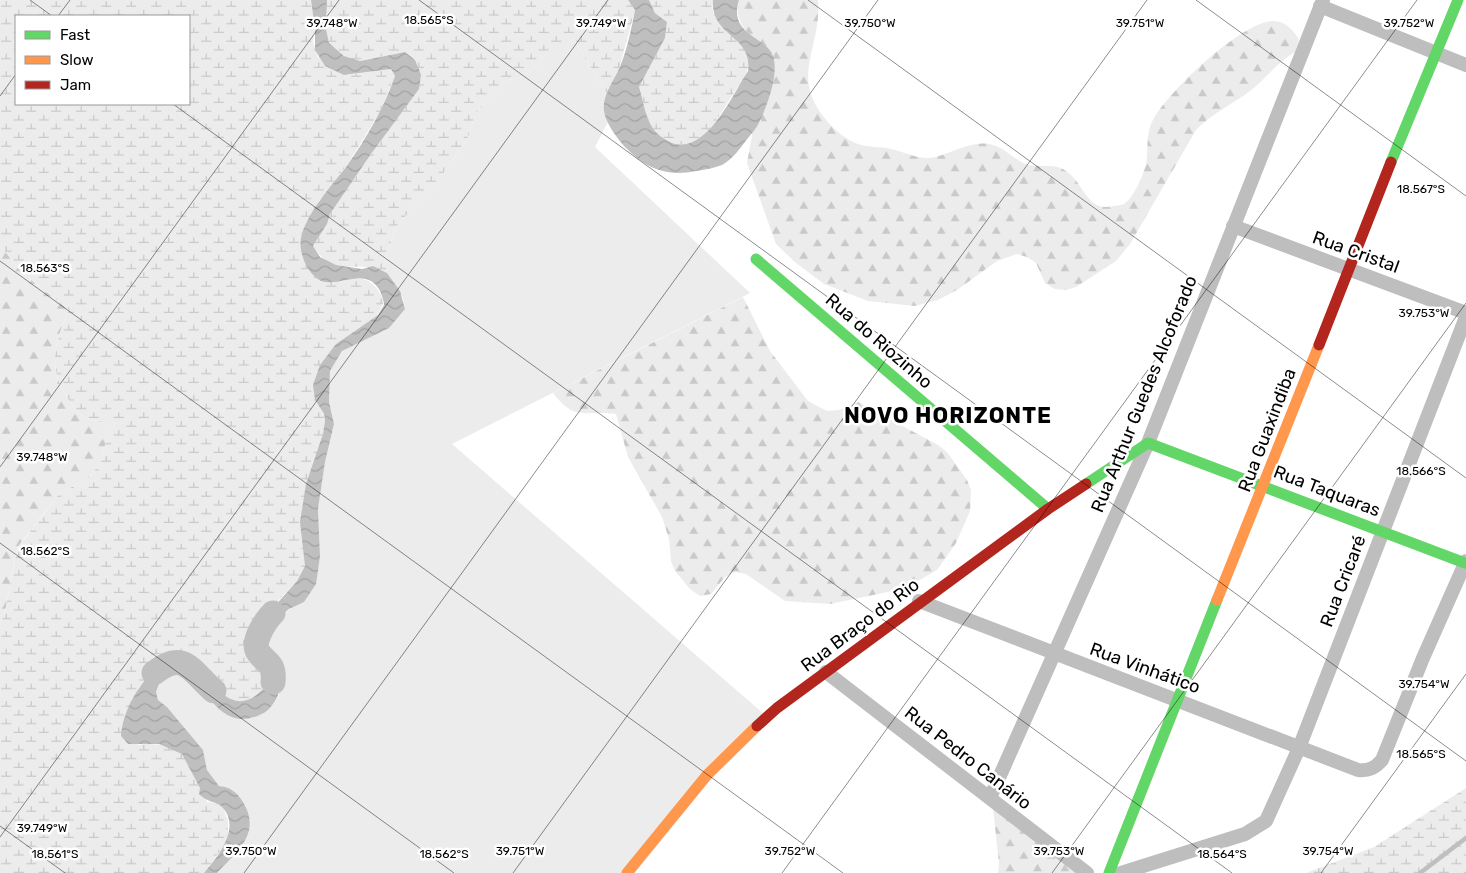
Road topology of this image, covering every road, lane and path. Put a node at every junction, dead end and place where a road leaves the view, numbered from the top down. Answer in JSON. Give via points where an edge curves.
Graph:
{"nodes":[{"id":1,"x":1458,"y":0,"type":"edge"},
{"id":2,"x":1322,"y":3,"type":"edge"},
{"id":3,"x":1434,"y":52,"type":"junction"},
{"id":4,"x":1466,"y":65,"type":"edge"},
{"id":5,"x":1233,"y":226,"type":"junction"},
{"id":6,"x":756,"y":258,"type":"dead end"},
{"id":7,"x":1348,"y":268,"type":"junction"},
{"id":8,"x":1466,"y":315,"type":"edge"},
{"id":9,"x":1148,"y":443,"type":"junction"},
{"id":10,"x":1264,"y":486,"type":"junction"},
{"id":11,"x":1048,"y":509,"type":"junction"},
{"id":12,"x":1382,"y":531,"type":"junction"},
{"id":13,"x":1466,"y":562,"type":"edge"},
{"id":14,"x":919,"y":602,"type":"junction"},
{"id":15,"x":1053,"y":654,"type":"junction"},
{"id":16,"x":826,"y":672,"type":"junction"},
{"id":17,"x":1177,"y":700,"type":"junction"},
{"id":18,"x":1299,"y":748,"type":"junction"},
{"id":19,"x":990,"y":798,"type":"junction"},
{"id":20,"x":627,"y":873,"type":"edge"},
{"id":21,"x":1087,"y":873,"type":"edge"},
{"id":22,"x":1109,"y":873,"type":"edge"},
{"id":23,"x":1121,"y":873,"type":"edge"}],
"edges":[{"from":1,"to":3,"type":"street","name":"Rua Guaxindiba"},
{"from":2,"to":3,"type":"street"},
{"from":2,"to":5,"type":"street","name":"Rua Arthur Guedes Alcoforado"},
{"from":3,"to":4,"type":"street"},
{"from":3,"to":7,"type":"street","name":"Rua Guaxindiba"},
{"from":5,"to":7,"type":"street","name":"Rua Cristal"},
{"from":5,"to":9,"type":"street","name":"Rua Arthur Guedes Alcoforado"},
{"from":6,"to":11,"type":"street","name":"Rua do Riozinho"},
{"from":7,"to":8,"type":"street","name":"Rua Cristal"},
{"from":7,"to":10,"type":"street","name":"Rua Guaxindiba"},
{"from":8,"to":12,"type":"street","name":"Rua Cricaré"},
{"from":9,"to":10,"type":"street","name":"Rua Taquaras"},
{"from":9,"to":11,"type":"street","name":"Rua Braço do Rio"},
{"from":9,"to":15,"type":"street","name":"Rua Arthur Guedes Alcoforado"},
{"from":10,"to":12,"type":"street","name":"Rua Taquaras"},
{"from":10,"to":17,"type":"street","name":"Rua Guaxindiba"},
{"from":11,"to":14,"type":"street","name":"Rua Braço do Rio"},
{"from":12,"to":13,"type":"street","name":"Rua Taquaras"},
{"from":12,"to":18,"type":"street","name":"Rua Cricaré"},
{"from":13,"to":18,"type":"street","name":"Rua Vinhático","via":[[1382,760],[1371,769],[1358,770]]},
{"from":14,"to":15,"type":"street","name":"Rua Vinhático"},
{"from":14,"to":16,"type":"street","name":"Rua Braço do Rio"},
{"from":15,"to":17,"type":"street","name":"Rua Vinhático"},
{"from":15,"to":19,"type":"street","name":"Rua Arthur Guedes Alcoforado"},
{"from":16,"to":19,"type":"street","name":"Rua Pedro Canário"},
{"from":16,"to":20,"type":"street","name":"Rua Braço do Rio","via":[[777,708],[734,746]]},
{"from":17,"to":18,"type":"street","name":"Rua Vinhático"},
{"from":17,"to":22,"type":"street","name":"Rua Guaxindiba"},
{"from":18,"to":23,"type":"street","name":"Rua Cricaré","via":[[1262,825],[1245,834]]},
{"from":19,"to":21,"type":"street","name":"Rua Pedro Canário"}]}
